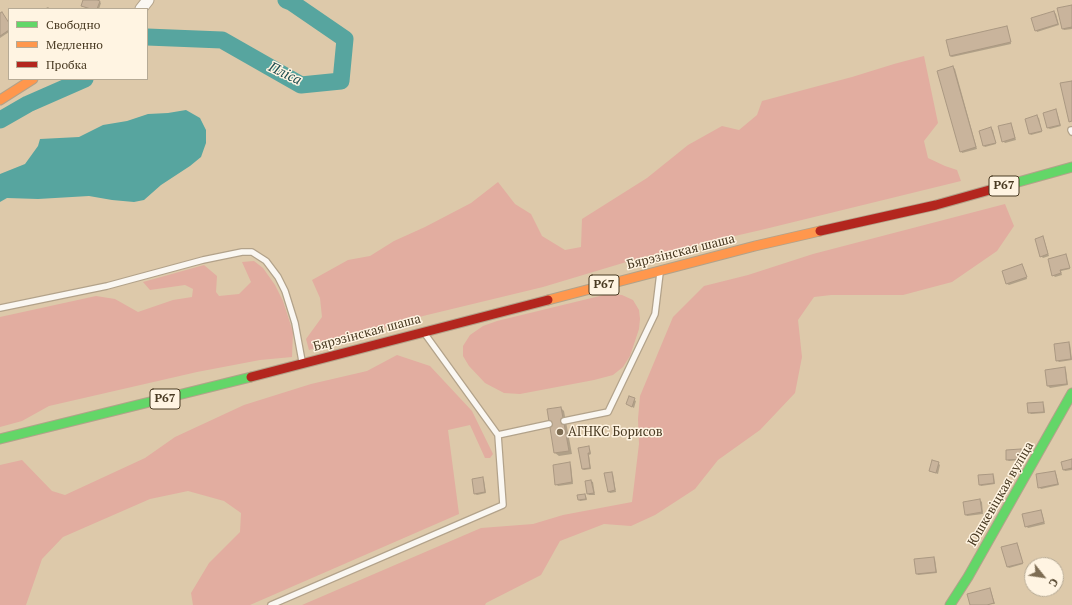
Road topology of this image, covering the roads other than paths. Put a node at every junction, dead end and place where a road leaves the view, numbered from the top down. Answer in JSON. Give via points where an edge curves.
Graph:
{"nodes":[{"id":1,"x":148,"y":0,"type":"edge"},
{"id":2,"x":142,"y":8,"type":"edge"},
{"id":3,"x":31,"y":80,"type":"edge"},
{"id":4,"x":0,"y":100,"type":"edge"},
{"id":5,"x":1072,"y":167,"type":"edge"},
{"id":6,"x":661,"y":270,"type":"junction"},
{"id":7,"x":0,"y":308,"type":"edge"},
{"id":8,"x":424,"y":332,"type":"junction"},
{"id":9,"x":302,"y":363,"type":"junction"},
{"id":10,"x":1072,"y":393,"type":"edge"},
{"id":11,"x":564,"y":421,"type":"dead end"},
{"id":12,"x":549,"y":424,"type":"dead end"},
{"id":13,"x":498,"y":435,"type":"junction"},
{"id":14,"x":0,"y":439,"type":"edge"},
{"id":15,"x":271,"y":605,"type":"edge"},
{"id":16,"x":950,"y":605,"type":"edge"}],
"edges":[{"from":1,"to":2,"type":"street"},
{"from":3,"to":4,"type":"main road"},
{"from":5,"to":6,"type":"main road","name":"Бярэзінская шаша","number":"Р67","via":[[936,205]]},
{"from":6,"to":8,"type":"main road","name":"Бярэзінская шаша","number":"Р67"},
{"from":6,"to":11,"type":"lane","via":[[656,314],[608,412]]},
{"from":7,"to":9,"type":"lane","via":[[107,286],[203,260],[252,252],[266,261],[285,291],[295,323]]},
{"from":8,"to":9,"type":"main road","name":"Бярэзінская шаша","number":"Р67"},
{"from":8,"to":13,"type":"lane"},
{"from":9,"to":14,"type":"main road","name":"Бярэзінская шаша","number":"Р67"},
{"from":10,"to":16,"type":"main road","name":"Юшкевіцкая вуліца"},
{"from":12,"to":13,"type":"lane"},
{"from":13,"to":15,"type":"lane","via":[[503,505]]}]}
